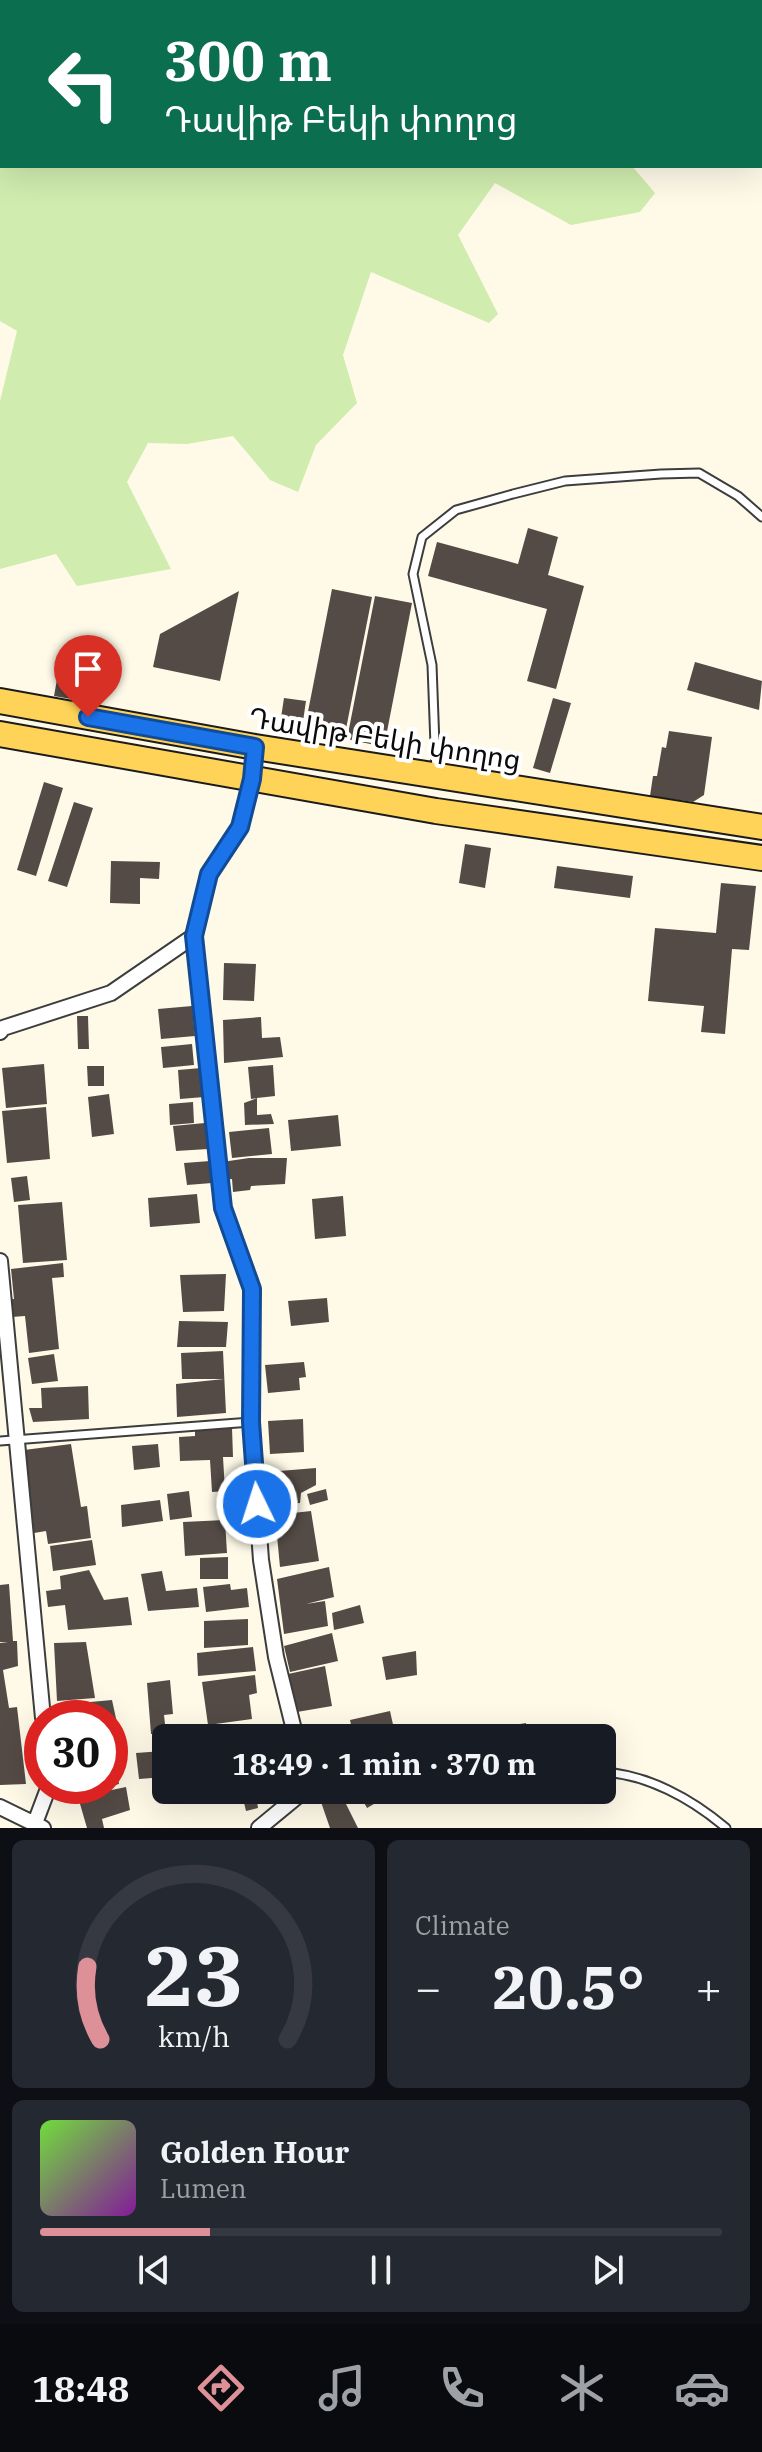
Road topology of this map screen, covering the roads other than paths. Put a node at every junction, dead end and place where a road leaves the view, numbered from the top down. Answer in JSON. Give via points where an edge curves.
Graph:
{"nodes":[{"id":1,"x":762,"y":517,"type":"edge"},
{"id":2,"x":0,"y":701,"type":"edge"},
{"id":3,"x":0,"y":734,"type":"edge"},
{"id":4,"x":255,"y":747,"type":"junction"},
{"id":5,"x":436,"y":777,"type":"junction"},
{"id":6,"x":252,"y":779,"type":"junction"},
{"id":7,"x":762,"y":827,"type":"edge"},
{"id":8,"x":762,"y":858,"type":"edge"},
{"id":9,"x":194,"y":936,"type":"junction"},
{"id":10,"x":0,"y":1032,"type":"edge"},
{"id":11,"x":0,"y":1261,"type":"edge"},
{"id":12,"x":251,"y":1422,"type":"junction"},
{"id":13,"x":7,"y":1441,"type":"edge"},
{"id":14,"x":41,"y":1700,"type":"edge"},
{"id":15,"x":293,"y":1724,"type":"edge"},
{"id":16,"x":616,"y":1773,"type":"edge"},
{"id":17,"x":44,"y":1804,"type":"edge"},
{"id":18,"x":288,"y":1804,"type":"edge"},
{"id":19,"x":0,"y":1807,"type":"edge"},
{"id":20,"x":39,"y":1826,"type":"edge"},
{"id":21,"x":259,"y":1828,"type":"edge"},
{"id":22,"x":726,"y":1828,"type":"edge"}],
"edges":[{"from":1,"to":5,"type":"lane","via":[[699,473],[661,474],[565,481],[513,494],[456,510],[422,537],[413,574],[432,665]]},
{"from":2,"to":4,"type":"main road","name":"Դավիթ Բեկի փողոց"},
{"from":3,"to":6,"type":"main road"},
{"from":4,"to":5,"type":"main road","name":"Դավիթ Բեկի փողոց"},
{"from":4,"to":6,"type":"street"},
{"from":5,"to":7,"type":"main road","name":"Դավիթ Բեկի փողոց"},
{"from":6,"to":8,"type":"main road"},
{"from":6,"to":9,"type":"street","via":[[240,827],[209,874]]},
{"from":9,"to":10,"type":"street","via":[[111,993]]},
{"from":9,"to":12,"type":"street","via":[[223,1208],[252,1289]]},
{"from":11,"to":13,"type":"street"},
{"from":12,"to":13,"type":"lane"},
{"from":12,"to":15,"type":"street","via":[[261,1560]]},
{"from":13,"to":14,"type":"street"},
{"from":16,"to":22,"type":"lane","via":[[635,1775],[686,1800]]},
{"from":17,"to":20,"type":"street"},
{"from":18,"to":21,"type":"street"},
{"from":19,"to":20,"type":"street"}]}
